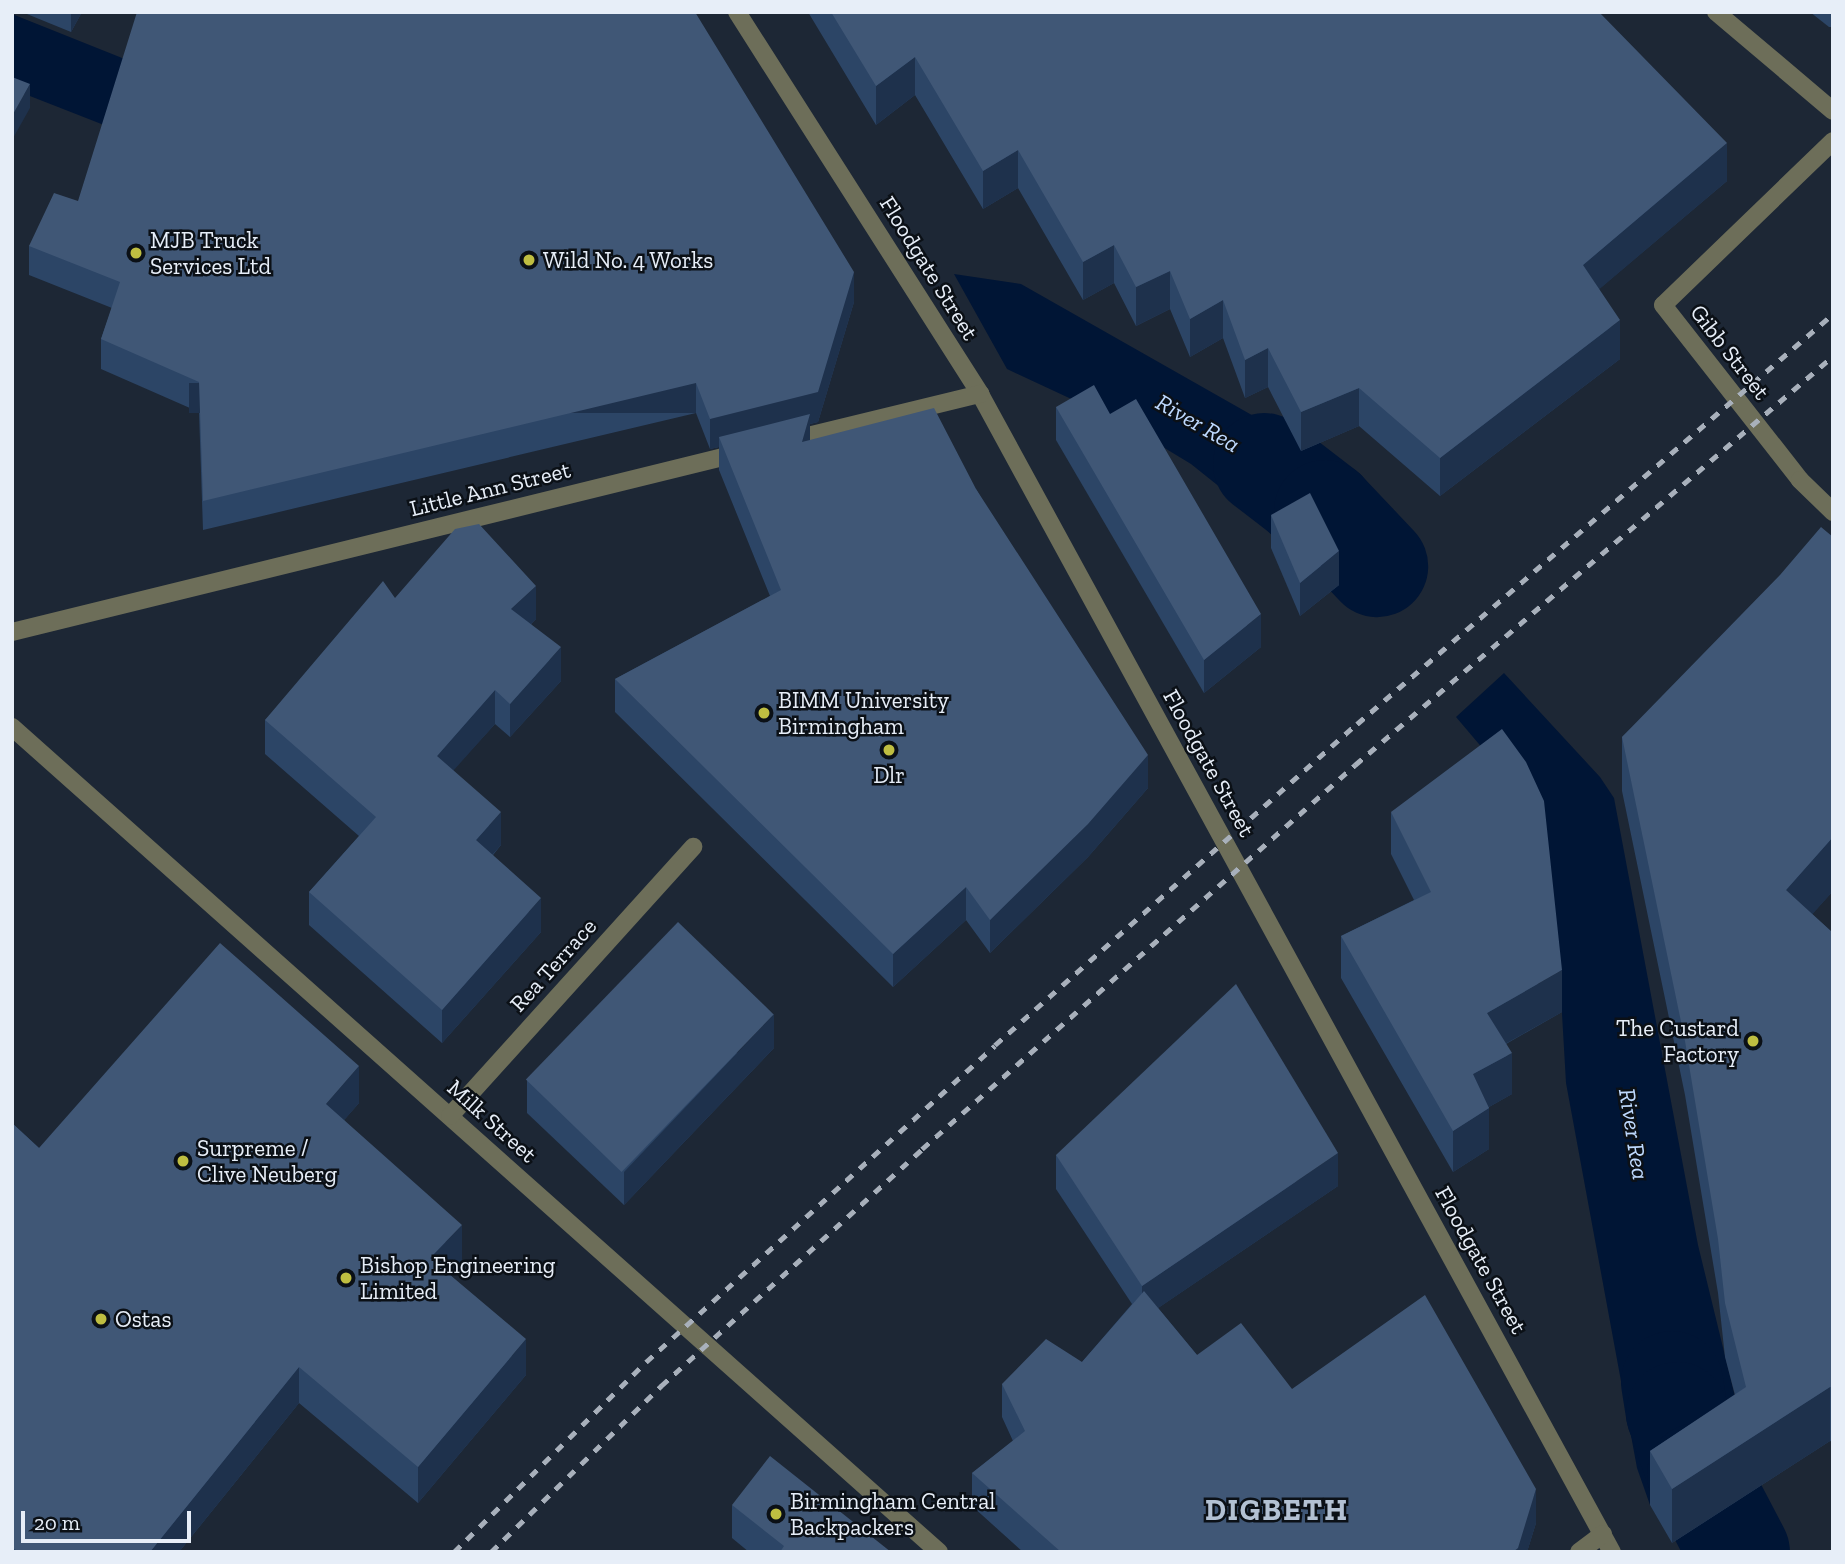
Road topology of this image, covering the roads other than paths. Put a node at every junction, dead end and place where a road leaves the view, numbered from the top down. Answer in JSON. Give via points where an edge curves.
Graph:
{"nodes":[{"id":1,"x":737,"y":12,"type":"edge"},
{"id":2,"x":1716,"y":12,"type":"edge"},
{"id":3,"x":1833,"y":111,"type":"edge"},
{"id":4,"x":1833,"y":141,"type":"edge"},
{"id":5,"x":980,"y":394,"type":"junction"},
{"id":6,"x":1833,"y":512,"type":"edge"},
{"id":7,"x":12,"y":632,"type":"edge"},
{"id":8,"x":12,"y":727,"type":"edge"},
{"id":9,"x":693,"y":847,"type":"dead end"},
{"id":10,"x":450,"y":1116,"type":"junction"},
{"id":11,"x":1602,"y":1534,"type":"junction"},
{"id":12,"x":939,"y":1552,"type":"edge"},
{"id":13,"x":1579,"y":1552,"type":"edge"},
{"id":14,"x":1612,"y":1552,"type":"edge"}],
"edges":[{"from":1,"to":5,"type":"street","name":"Floodgate Street"},
{"from":2,"to":3,"type":"street"},
{"from":4,"to":6,"type":"street","name":"Gibb Street","via":[[1662,305],[1800,480]]},
{"from":5,"to":7,"type":"street","name":"Little Ann Street"},
{"from":5,"to":11,"type":"street","name":"Floodgate Street"},
{"from":8,"to":10,"type":"street","name":"Milk Street"},
{"from":9,"to":10,"type":"street","name":"Rea Terrace"},
{"from":10,"to":12,"type":"street","name":"Milk Street"},
{"from":11,"to":13,"type":"street"},
{"from":11,"to":14,"type":"street","name":"Floodgate Street"}]}
